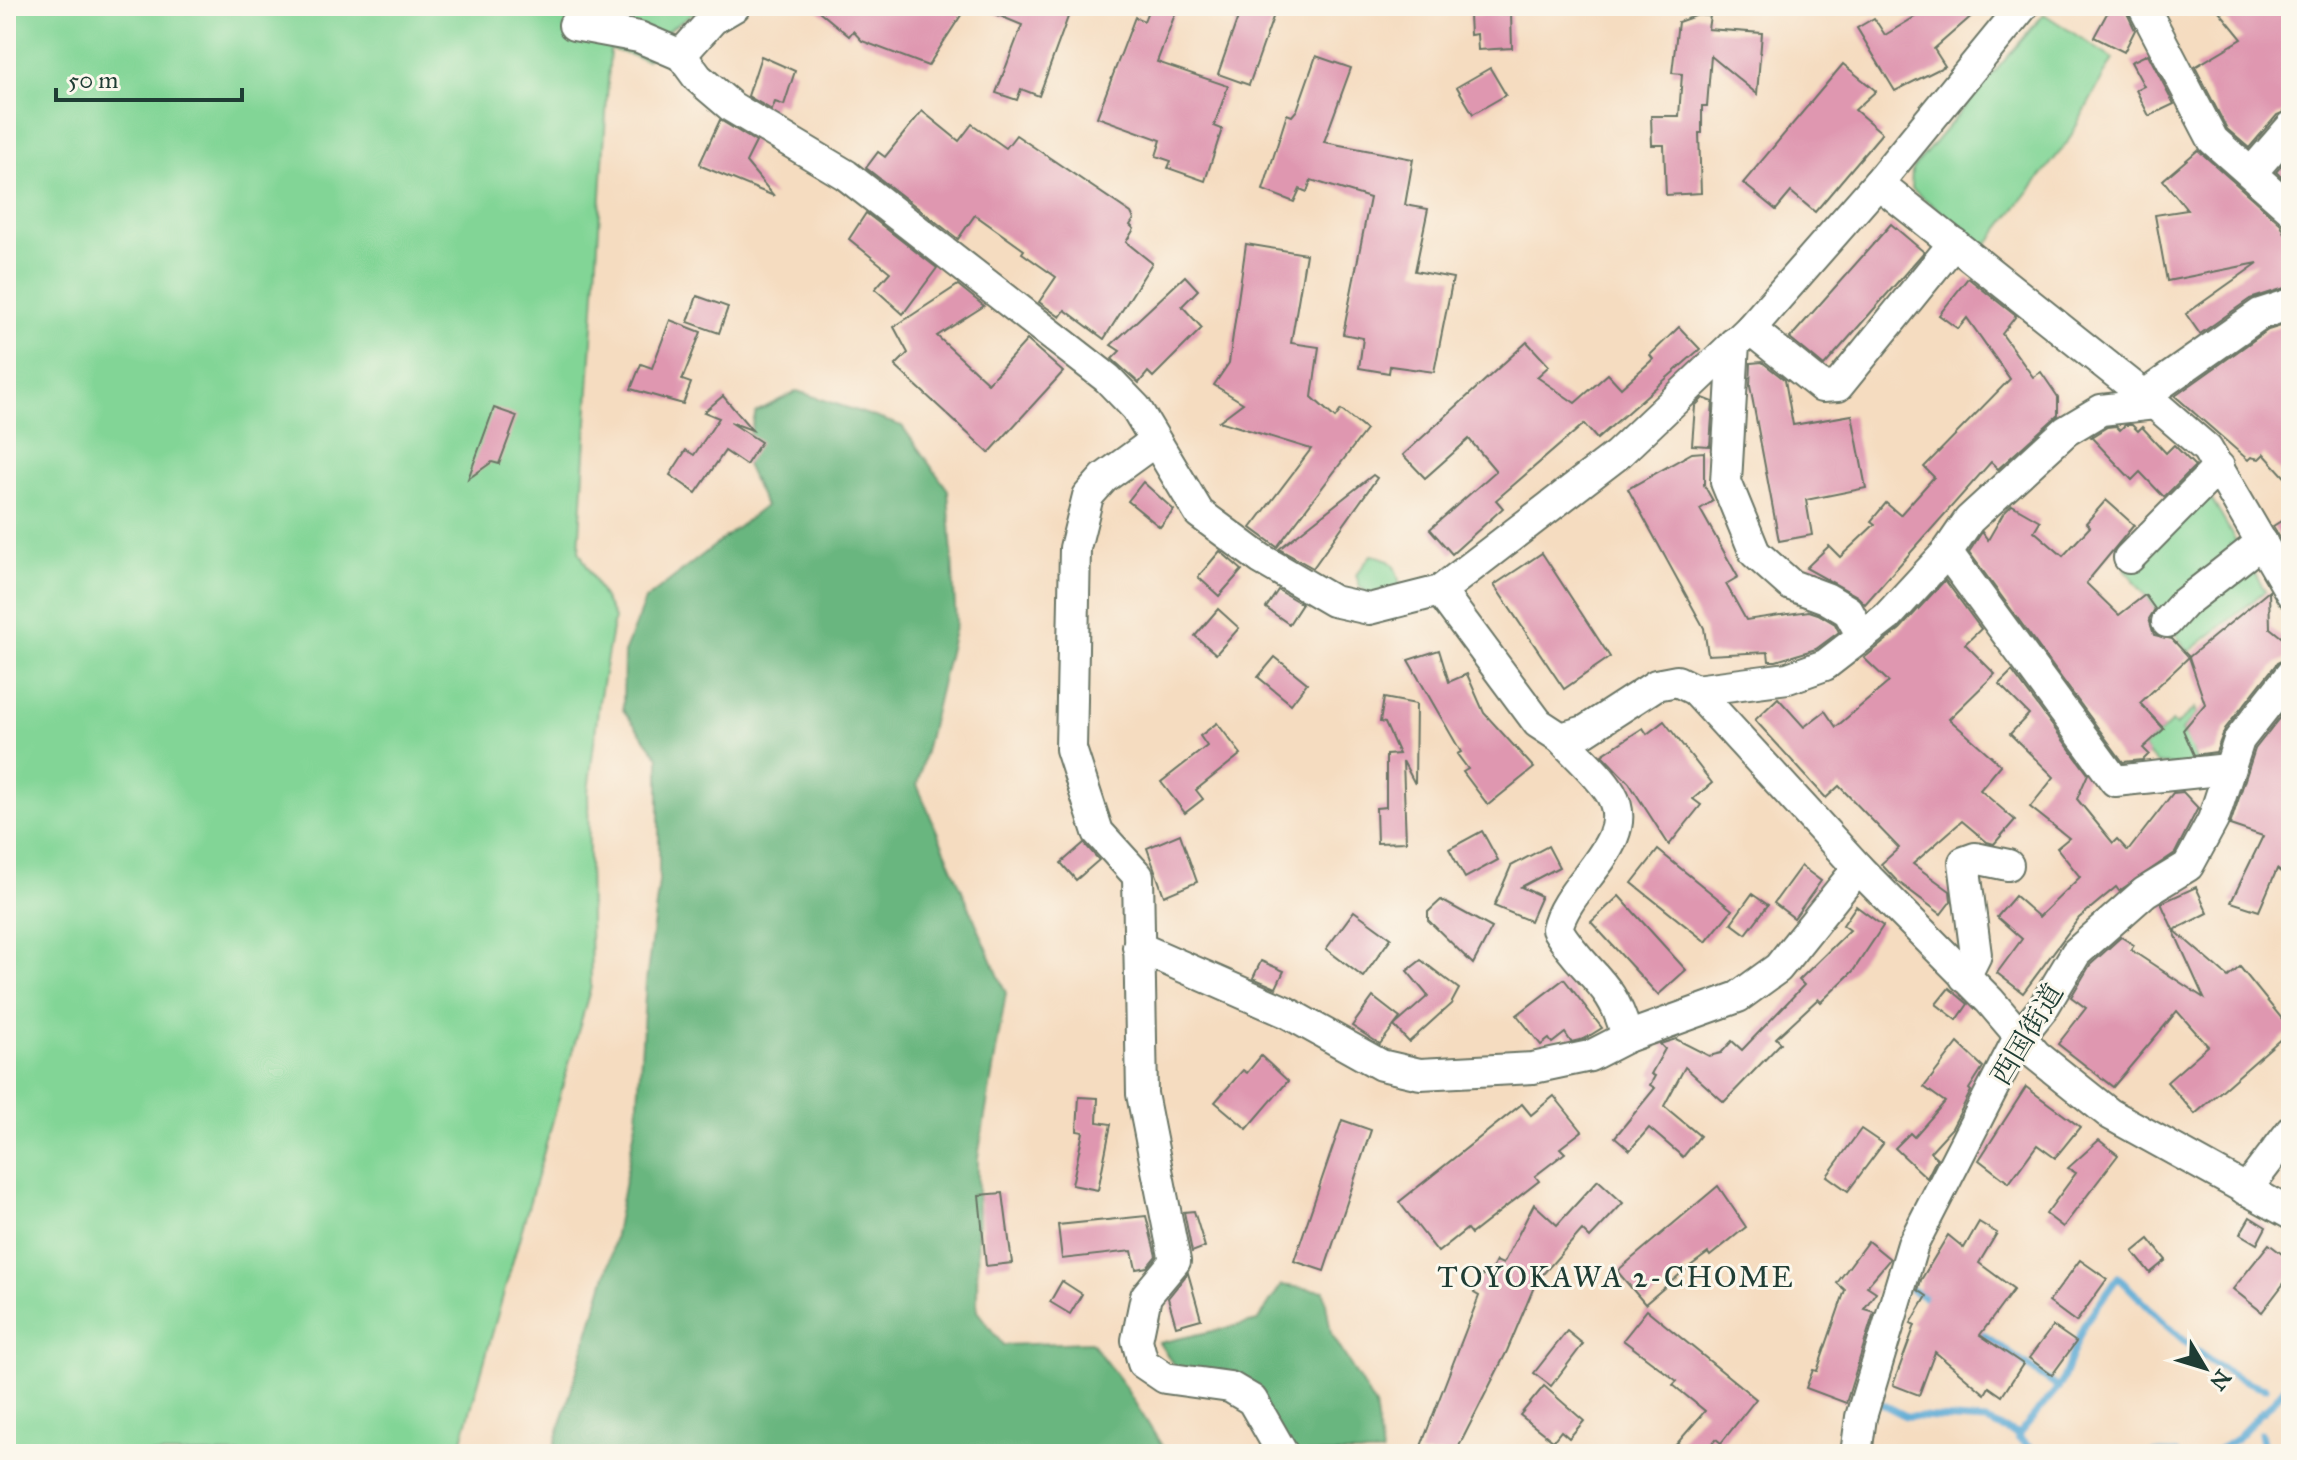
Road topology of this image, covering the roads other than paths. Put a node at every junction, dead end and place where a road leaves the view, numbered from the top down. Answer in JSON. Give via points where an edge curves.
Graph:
{"nodes":[{"id":1,"x":735,"y":6,"type":"edge"},
{"id":2,"x":2023,"y":6,"type":"edge"},
{"id":3,"x":2143,"y":6,"type":"edge"},
{"id":4,"x":574,"y":25,"type":"dead end"},
{"id":5,"x":681,"y":55,"type":"junction"},
{"id":6,"x":2291,"y":127,"type":"edge"},
{"id":7,"x":2252,"y":172,"type":"junction"},
{"id":8,"x":1878,"y":183,"type":"junction"},
{"id":9,"x":2291,"y":209,"type":"edge"},
{"id":10,"x":1954,"y":243,"type":"junction"},
{"id":11,"x":2291,"y":304,"type":"edge"},
{"id":12,"x":1742,"y":336,"type":"junction"},
{"id":13,"x":2150,"y":399,"type":"junction"},
{"id":14,"x":1155,"y":441,"type":"junction"},
{"id":15,"x":2219,"y":467,"type":"junction"},
{"id":16,"x":2262,"y":542,"type":"junction"},
{"id":17,"x":1947,"y":552,"type":"junction"},
{"id":18,"x":2129,"y":558,"type":"dead end"},
{"id":19,"x":1440,"y":591,"type":"junction"},
{"id":20,"x":2291,"y":593,"type":"edge"},
{"id":21,"x":2167,"y":622,"type":"dead end"},
{"id":22,"x":1862,"y":636,"type":"junction"},
{"id":23,"x":2291,"y":674,"type":"edge"},
{"id":24,"x":1695,"y":690,"type":"junction"},
{"id":25,"x":1561,"y":738,"type":"junction"},
{"id":26,"x":2228,"y":769,"type":"junction"},
{"id":27,"x":2008,"y":865,"type":"dead end"},
{"id":28,"x":1858,"y":868,"type":"junction"},
{"id":29,"x":1138,"y":947,"type":"junction"},
{"id":30,"x":1965,"y":977,"type":"junction"},
{"id":31,"x":1627,"y":1037,"type":"junction"},
{"id":32,"x":2018,"y":1039,"type":"junction"},
{"id":33,"x":2291,"y":1131,"type":"edge"},
{"id":34,"x":2246,"y":1190,"type":"junction"},
{"id":35,"x":2291,"y":1214,"type":"edge"},
{"id":36,"x":1283,"y":1454,"type":"edge"},
{"id":37,"x":1856,"y":1454,"type":"edge"}],
"edges":[{"from":1,"to":5,"type":"street","via":[[713,19]]},
{"from":2,"to":8,"type":"street"},
{"from":3,"to":7,"type":"street","via":[[2213,140]]},
{"from":4,"to":5,"type":"street","via":[[639,37]]},
{"from":5,"to":14,"type":"street","via":[[732,107],[846,175],[1107,378],[1136,408]]},
{"from":6,"to":7,"type":"street"},
{"from":7,"to":9,"type":"street"},
{"from":8,"to":10,"type":"street"},
{"from":8,"to":12,"type":"street"},
{"from":10,"to":12,"type":"street","via":[[1838,386],[1822,387]]},
{"from":10,"to":13,"type":"street"},
{"from":11,"to":13,"type":"street","via":[[2260,314]]},
{"from":12,"to":19,"type":"street","via":[[1617,455]]},
{"from":12,"to":22,"type":"street","via":[[1726,482],[1755,553],[1791,585],[1848,611]]},
{"from":13,"to":15,"type":"street","via":[[2207,449]]},
{"from":13,"to":17,"type":"street","via":[[2101,410],[2066,431],[1969,520]]},
{"from":14,"to":19,"type":"street","via":[[1199,513],[1261,559],[1333,601],[1369,609]]},
{"from":14,"to":29,"type":"street","via":[[1088,496],[1075,548],[1071,749],[1098,832],[1138,876]]},
{"from":15,"to":16,"type":"street"},
{"from":15,"to":18,"type":"street"},
{"from":16,"to":20,"type":"street"},
{"from":16,"to":21,"type":"street"},
{"from":17,"to":22,"type":"street","via":[[1887,617]]},
{"from":17,"to":26,"type":"street","via":[[2115,781]]},
{"from":19,"to":25,"type":"street","via":[[1538,723]]},
{"from":22,"to":24,"type":"street","via":[[1825,665],[1788,678]]},
{"from":23,"to":26,"type":"street","name":"西国街道","via":[[2239,740]]},
{"from":24,"to":25,"type":"street","via":[[1677,681],[1656,685],[1585,731]]},
{"from":24,"to":28,"type":"street"},
{"from":25,"to":31,"type":"street","via":[[1611,795],[1618,819],[1614,840],[1561,910],[1557,929],[1570,950],[1606,985]]},
{"from":26,"to":32,"type":"street","name":"西国街道","via":[[2213,820],[2188,866],[2145,892],[2076,953]]},
{"from":27,"to":30,"type":"street","via":[[1975,858],[1964,862],[1976,955]]},
{"from":28,"to":30,"type":"street"},
{"from":28,"to":31,"type":"street","via":[[1778,968],[1738,997]]},
{"from":29,"to":31,"type":"street","via":[[1286,1012],[1381,1065],[1420,1074],[1533,1068],[1590,1056]]},
{"from":29,"to":36,"type":"street","via":[[1142,1094],[1175,1261],[1146,1296],[1137,1340],[1143,1363],[1165,1378],[1230,1387],[1252,1400]]},
{"from":30,"to":32,"type":"street"},
{"from":32,"to":34,"type":"street","via":[[2110,1114]]},
{"from":32,"to":37,"type":"street","name":"西国街道","via":[[1913,1244],[1861,1417]]},
{"from":33,"to":34,"type":"street"},
{"from":34,"to":35,"type":"street"}]}
